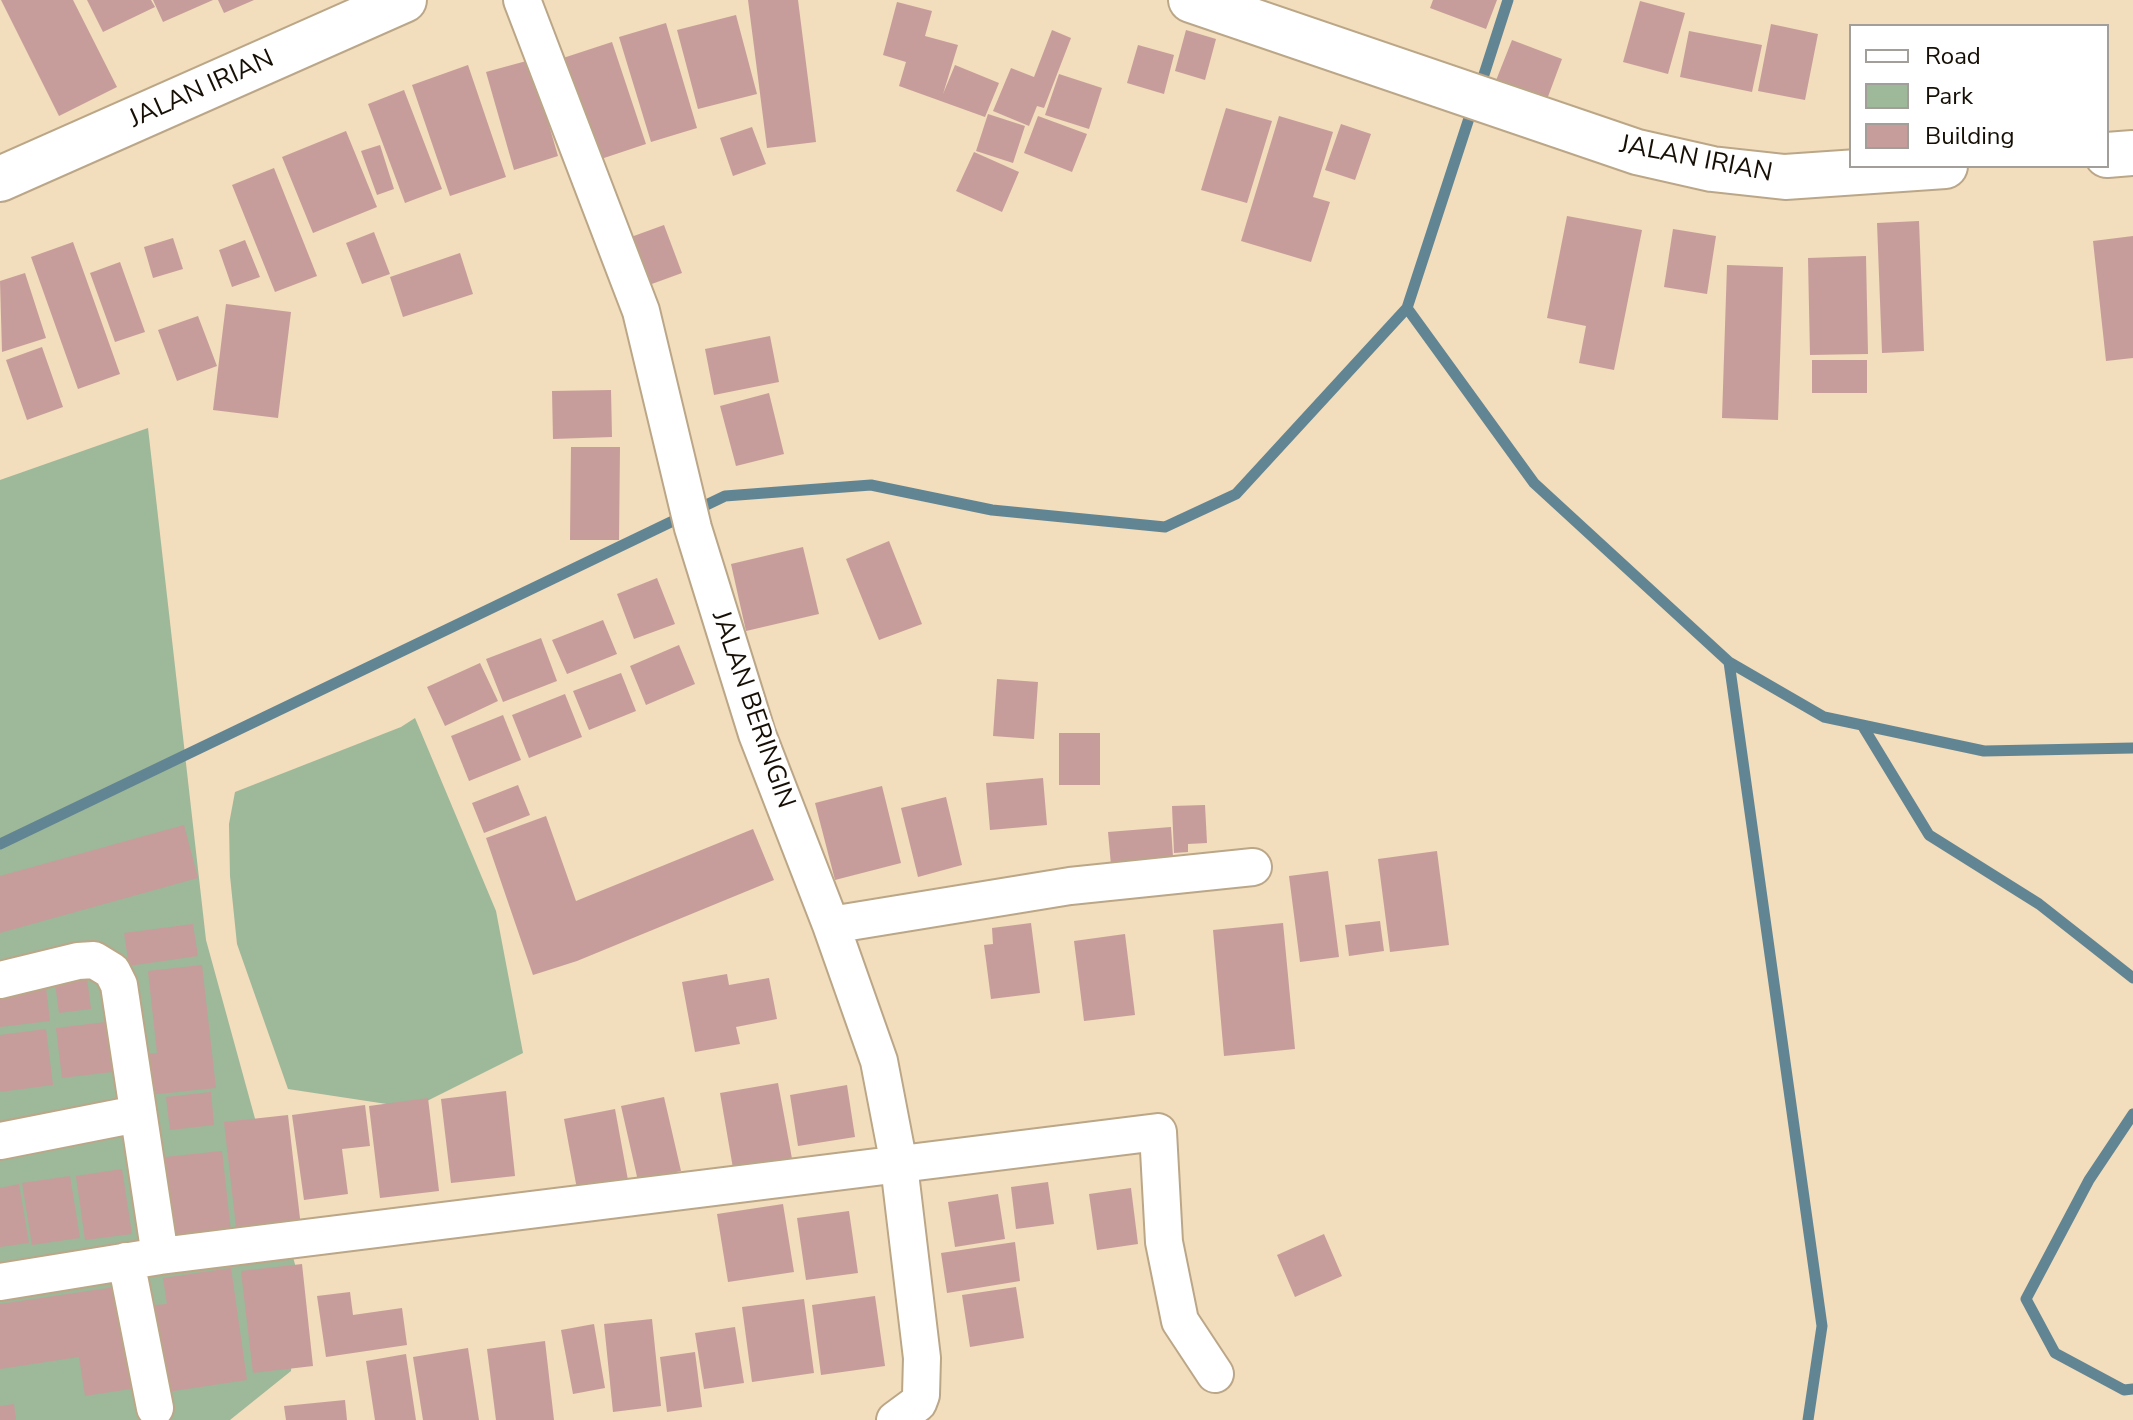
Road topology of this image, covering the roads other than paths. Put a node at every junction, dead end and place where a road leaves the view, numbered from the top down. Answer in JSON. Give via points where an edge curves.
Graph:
{"nodes":[{"id":1,"x":404,"y":0,"type":"edge"},
{"id":2,"x":522,"y":0,"type":"edge"},
{"id":3,"x":1191,"y":0,"type":"edge"},
{"id":4,"x":2133,"y":153,"type":"edge"},
{"id":5,"x":2109,"y":155,"type":"edge"},
{"id":6,"x":1910,"y":168,"type":"edge"},
{"id":7,"x":0,"y":179,"type":"edge"},
{"id":8,"x":1253,"y":867,"type":"dead end"},
{"id":9,"x":831,"y":925,"type":"junction"},
{"id":10,"x":0,"y":980,"type":"edge"},
{"id":11,"x":137,"y":1114,"type":"junction"},
{"id":12,"x":0,"y":1141,"type":"edge"},
{"id":13,"x":899,"y":1165,"type":"junction"},
{"id":14,"x":143,"y":1258,"type":"junction"},
{"id":15,"x":0,"y":1282,"type":"edge"},
{"id":16,"x":1215,"y":1374,"type":"dead end"},
{"id":17,"x":924,"y":1407,"type":"edge"},
{"id":18,"x":155,"y":1408,"type":"dead end"},
{"id":19,"x":895,"y":1420,"type":"edge"}],
"edges":[{"from":1,"to":7,"type":"main road","name":"JALAN IRIAN"},
{"from":2,"to":9,"type":"street","name":"JALAN BERINGIN","via":[[641,311],[693,528],[757,734]]},
{"from":3,"to":6,"type":"main road","name":"JALAN IRIAN","via":[[1637,152],[1771,176]]},
{"from":4,"to":5,"type":"main road"},
{"from":8,"to":9,"type":"street","via":[[1070,886]]},
{"from":9,"to":13,"type":"street","name":"JALAN BERINGIN","via":[[879,1061]]},
{"from":10,"to":11,"type":"street","via":[[78,961],[94,960],[112,971],[119,985]]},
{"from":11,"to":12,"type":"street"},
{"from":11,"to":14,"type":"street"},
{"from":13,"to":14,"type":"street"},
{"from":13,"to":16,"type":"street","via":[[1158,1132],[1164,1242],[1180,1321]]},
{"from":13,"to":17,"type":"street","name":"JALAN BERINGIN"},
{"from":14,"to":15,"type":"street"},
{"from":14,"to":18,"type":"street"},
{"from":17,"to":19,"type":"street","name":"JALAN BERINGIN","via":[[918,1403]]}]}
